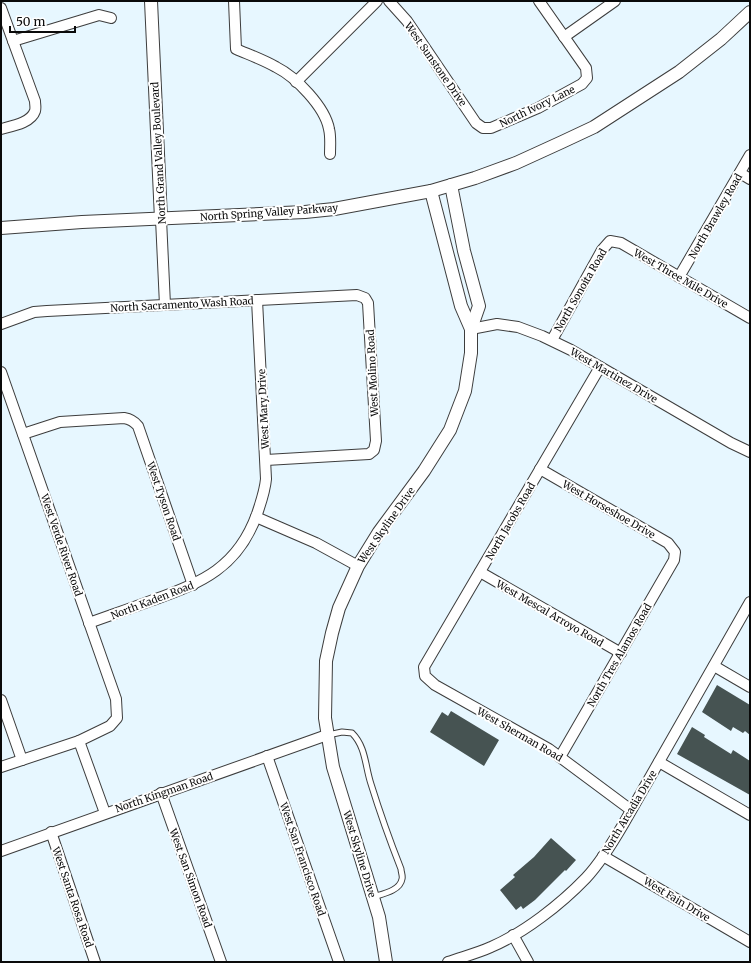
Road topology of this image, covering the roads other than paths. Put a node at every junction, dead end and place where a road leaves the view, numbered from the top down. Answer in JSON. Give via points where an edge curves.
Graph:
{"nodes":[{"id":1,"x":151,"y":1,"type":"edge"},
{"id":2,"x":234,"y":1,"type":"edge"},
{"id":3,"x":377,"y":1,"type":"edge"},
{"id":4,"x":389,"y":1,"type":"edge"},
{"id":5,"x":539,"y":1,"type":"edge"},
{"id":6,"x":615,"y":1,"type":"edge"},
{"id":7,"x":1,"y":8,"type":"edge"},
{"id":8,"x":750,"y":12,"type":"edge"},
{"id":9,"x":111,"y":18,"type":"dead end"},
{"id":10,"x":564,"y":37,"type":"junction"},
{"id":11,"x":13,"y":41,"type":"junction"},
{"id":12,"x":296,"y":82,"type":"junction"},
{"id":13,"x":483,"y":128,"type":"joint"},
{"id":14,"x":1,"y":129,"type":"edge"},
{"id":15,"x":330,"y":154,"type":"dead end"},
{"id":16,"x":750,"y":155,"type":"edge"},
{"id":17,"x":740,"y":173,"type":"junction"},
{"id":18,"x":750,"y":179,"type":"edge"},
{"id":19,"x":451,"y":185,"type":"junction"},
{"id":20,"x":431,"y":191,"type":"junction"},
{"id":21,"x":161,"y":219,"type":"junction"},
{"id":22,"x":1,"y":228,"type":"edge"},
{"id":23,"x":610,"y":241,"type":"joint"},
{"id":24,"x":679,"y":277,"type":"junction"},
{"id":25,"x":365,"y":298,"type":"joint"},
{"id":26,"x":257,"y":300,"type":"junction"},
{"id":27,"x":165,"y":305,"type":"junction"},
{"id":28,"x":750,"y":318,"type":"edge"},
{"id":29,"x":1,"y":324,"type":"edge"},
{"id":30,"x":471,"y":328,"type":"junction"},
{"id":31,"x":552,"y":340,"type":"junction"},
{"id":32,"x":600,"y":367,"type":"junction"},
{"id":33,"x":1,"y":372,"type":"edge"},
{"id":34,"x":23,"y":434,"type":"junction"},
{"id":35,"x":750,"y":452,"type":"edge"},
{"id":36,"x":266,"y":460,"type":"junction"},
{"id":37,"x":540,"y":469,"type":"junction"},
{"id":38,"x":256,"y":517,"type":"junction"},
{"id":39,"x":675,"y":552,"type":"joint"},
{"id":40,"x":358,"y":566,"type":"junction"},
{"id":41,"x":480,"y":572,"type":"junction"},
{"id":42,"x":193,"y":585,"type":"junction"},
{"id":43,"x":750,"y":602,"type":"edge"},
{"id":44,"x":89,"y":623,"type":"junction"},
{"id":45,"x":621,"y":653,"type":"junction"},
{"id":46,"x":714,"y":666,"type":"junction"},
{"id":47,"x":425,"y":676,"type":"joint"},
{"id":48,"x":750,"y":687,"type":"edge"},
{"id":49,"x":1,"y":700,"type":"edge"},
{"id":50,"x":327,"y":735,"type":"junction"},
{"id":51,"x":79,"y":741,"type":"junction"},
{"id":52,"x":267,"y":756,"type":"junction"},
{"id":53,"x":560,"y":757,"type":"junction"},
{"id":54,"x":22,"y":760,"type":"junction"},
{"id":55,"x":659,"y":762,"type":"junction"},
{"id":56,"x":1,"y":767,"type":"edge"},
{"id":57,"x":161,"y":793,"type":"junction"},
{"id":58,"x":631,"y":810,"type":"junction"},
{"id":59,"x":105,"y":813,"type":"junction"},
{"id":60,"x":750,"y":815,"type":"edge"},
{"id":61,"x":51,"y":832,"type":"junction"},
{"id":62,"x":1,"y":850,"type":"edge"},
{"id":63,"x":604,"y":856,"type":"junction"},
{"id":64,"x":373,"y":897,"type":"junction"},
{"id":65,"x":513,"y":935,"type":"junction"},
{"id":66,"x":750,"y":942,"type":"edge"},
{"id":67,"x":95,"y":962,"type":"edge"},
{"id":68,"x":221,"y":962,"type":"edge"},
{"id":69,"x":338,"y":962,"type":"edge"},
{"id":70,"x":386,"y":962,"type":"edge"},
{"id":71,"x":448,"y":962,"type":"edge"},
{"id":72,"x":528,"y":962,"type":"edge"}],
"edges":[{"from":1,"to":21,"type":"street","name":"North Grand Valley Boulevard"},
{"from":2,"to":12,"type":"street","via":[[236,49],[276,66]]},
{"from":3,"to":12,"type":"street"},
{"from":4,"to":13,"type":"street","name":"West Sunstone Drive","via":[[411,27],[476,123]]},
{"from":5,"to":10,"type":"street"},
{"from":6,"to":10,"type":"street"},
{"from":7,"to":11,"type":"street"},
{"from":8,"to":19,"type":"street","name":"North Spring Valley Parkway","via":[[679,72],[594,127],[516,163]]},
{"from":9,"to":11,"type":"street","via":[[100,15]]},
{"from":10,"to":13,"type":"street","name":"North Ivory Lane","via":[[586,68],[587,78],[582,84],[538,108],[491,128]]},
{"from":11,"to":14,"type":"street","via":[[36,101],[35,110],[31,117]]},
{"from":12,"to":15,"type":"street","via":[[326,119]]},
{"from":16,"to":17,"type":"street","name":"North Brawley Road"},
{"from":17,"to":18,"type":"street"},
{"from":17,"to":24,"type":"street","name":"North Brawley Road"},
{"from":19,"to":20,"type":"street","name":"North Spring Valley Parkway"},
{"from":19,"to":30,"type":"street","name":"West Skyline Drive","via":[[464,251],[479,306]]},
{"from":20,"to":21,"type":"street","name":"North Spring Valley Parkway","via":[[305,212]]},
{"from":20,"to":30,"type":"street","name":"West Skyline Drive","via":[[461,306]]},
{"from":21,"to":22,"type":"street","name":"North Spring Valley Parkway"},
{"from":21,"to":27,"type":"street","name":"North Grand Valley Boulevard"},
{"from":23,"to":24,"type":"street","name":"West Three Mile Drive","via":[[621,243]]},
{"from":23,"to":31,"type":"street","name":"North Sonoita Road","via":[[602,250]]},
{"from":24,"to":28,"type":"street","name":"West Three Mile Drive"},
{"from":25,"to":26,"type":"street","name":"North Sacramento Wash Road","via":[[357,295]]},
{"from":25,"to":36,"type":"street","name":"West Molino Road","via":[[369,311],[376,441],[374,450],[369,454]]},
{"from":26,"to":27,"type":"street","name":"North Sacramento Wash Road"},
{"from":26,"to":36,"type":"street","name":"West Mary Drive"},
{"from":27,"to":29,"type":"street","name":"North Sacramento Wash Road","via":[[41,311]]},
{"from":30,"to":31,"type":"street","name":"West Martinez Drive","via":[[497,324],[518,327]]},
{"from":30,"to":40,"type":"street","name":"West Skyline Drive","via":[[471,353],[465,391],[450,430]]},
{"from":31,"to":32,"type":"street","name":"West Martinez Drive"},
{"from":32,"to":35,"type":"street","name":"West Martinez Drive"},
{"from":32,"to":37,"type":"street","name":"North Jacobs Road"},
{"from":33,"to":34,"type":"street","name":"West Verde River Road"},
{"from":34,"to":42,"type":"street","name":"West Tyson Road","via":[[72,420],[132,420],[138,426]]},
{"from":34,"to":44,"type":"street","name":"West Verde River Road"},
{"from":36,"to":38,"type":"street","name":"West Mary Drive","via":[[265,490]]},
{"from":37,"to":39,"type":"street","name":"West Horseshoe Drive","via":[[668,543]]},
{"from":37,"to":41,"type":"street","name":"North Jacobs Road"},
{"from":38,"to":40,"type":"street","via":[[316,543]]},
{"from":38,"to":42,"type":"street","name":"North Kaden Road","via":[[246,539],[231,558],[207,578]]},
{"from":39,"to":45,"type":"street","name":"North Tres Alamos Road","via":[[674,560]]},
{"from":40,"to":50,"type":"street","name":"West Skyline Drive","via":[[339,608],[326,662]]},
{"from":41,"to":45,"type":"street","name":"West Mescal Arroyo Road"},
{"from":41,"to":47,"type":"street","name":"North Jacobs Road","via":[[424,667]]},
{"from":42,"to":44,"type":"street","name":"North Kaden Road"},
{"from":43,"to":46,"type":"street","name":"North Arcadia Drive"},
{"from":44,"to":51,"type":"street","name":"West Verde River Road","via":[[116,699],[117,718],[110,726]]},
{"from":45,"to":53,"type":"street","name":"North Tres Alamos Road"},
{"from":46,"to":48,"type":"street"},
{"from":46,"to":55,"type":"street","name":"North Arcadia Drive"},
{"from":47,"to":53,"type":"street","name":"West Sherman Road","via":[[435,685]]},
{"from":49,"to":54,"type":"street"},
{"from":50,"to":52,"type":"street","name":"North Kingman Road"},
{"from":50,"to":64,"type":"street","name":"West Skyline Drive","via":[[334,767]]},
{"from":50,"to":64,"type":"lane","via":[[352,732],[359,740],[370,782],[401,869],[402,880],[398,887]]},
{"from":51,"to":54,"type":"street"},
{"from":51,"to":59,"type":"street"},
{"from":52,"to":57,"type":"street","name":"North Kingman Road"},
{"from":52,"to":69,"type":"street","name":"West San Francisco Road"},
{"from":53,"to":58,"type":"street","name":"West Sherman Road"},
{"from":54,"to":56,"type":"street"},
{"from":55,"to":58,"type":"street","name":"North Arcadia Drive"},
{"from":55,"to":60,"type":"street"},
{"from":57,"to":59,"type":"street","name":"North Kingman Road"},
{"from":57,"to":68,"type":"street","name":"West San Simon Road"},
{"from":58,"to":63,"type":"street","name":"North Arcadia Drive"},
{"from":59,"to":61,"type":"street","name":"North Kingman Road"},
{"from":61,"to":62,"type":"street","name":"North Kingman Road"},
{"from":61,"to":67,"type":"street","name":"West Santa Rosa Road"},
{"from":63,"to":65,"type":"street","name":"North Arcadia Drive","via":[[586,878],[551,909]]},
{"from":63,"to":66,"type":"street","name":"West Fain Drive"},
{"from":64,"to":70,"type":"street","name":"West Skyline Drive"},
{"from":65,"to":71,"type":"street","name":"North Arcadia Drive","via":[[492,947]]},
{"from":65,"to":72,"type":"street"}]}
